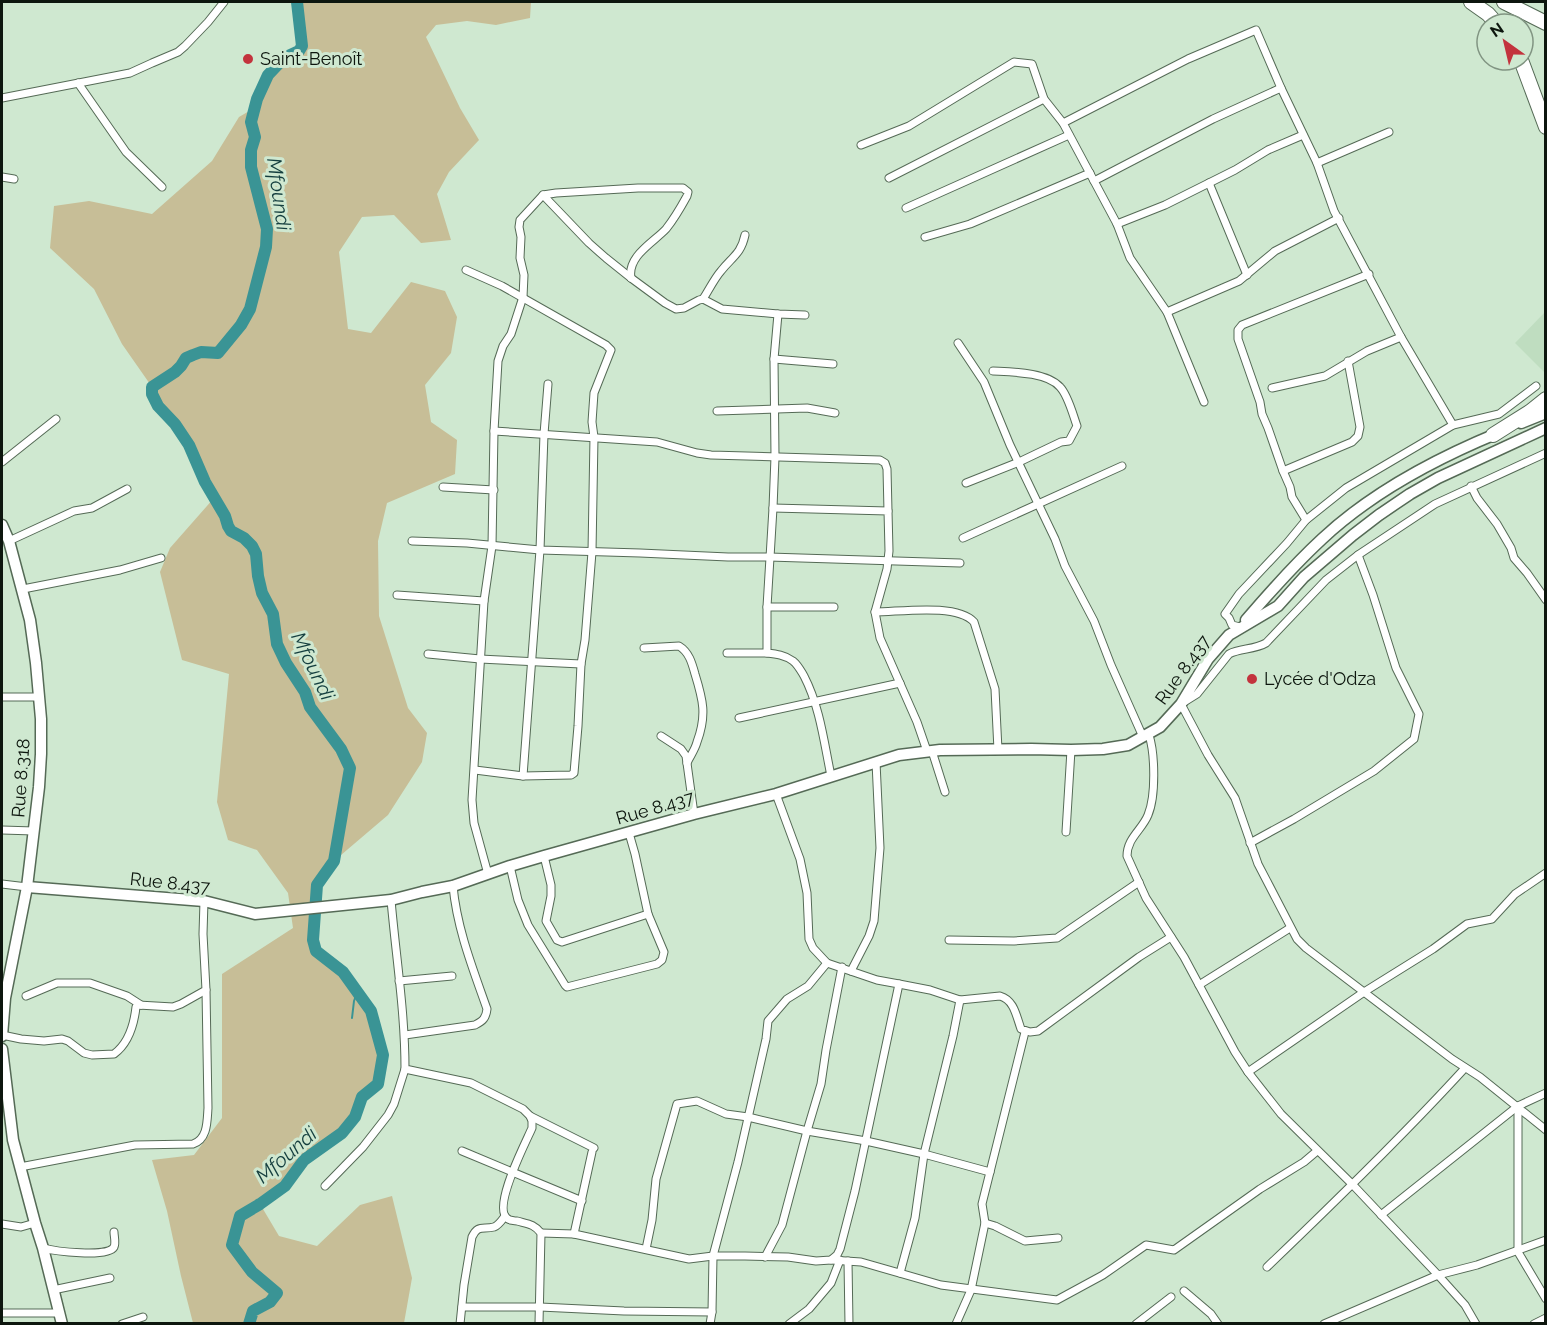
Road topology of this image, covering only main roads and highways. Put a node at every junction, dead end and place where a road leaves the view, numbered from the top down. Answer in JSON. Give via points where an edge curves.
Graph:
{"nodes":[{"id":1,"x":1471,"y":2,"type":"edge"},
{"id":2,"x":1505,"y":2,"type":"edge"},
{"id":3,"x":1485,"y":12,"type":"edge"},
{"id":4,"x":1545,"y":16,"type":"edge"},
{"id":5,"x":1545,"y":23,"type":"edge"},
{"id":6,"x":1525,"y":72,"type":"edge"},
{"id":7,"x":1545,"y":127,"type":"edge"},
{"id":8,"x":1545,"y":399,"type":"edge"},
{"id":9,"x":1545,"y":413,"type":"edge"},
{"id":10,"x":1545,"y":428,"type":"edge"},
{"id":11,"x":1493,"y":435,"type":"junction"},
{"id":12,"x":2,"y":525,"type":"edge"},
{"id":13,"x":1240,"y":627,"type":"junction"},
{"id":14,"x":27,"y":887,"type":"junction"},
{"id":15,"x":6,"y":972,"type":"edge"},
{"id":16,"x":2,"y":1036,"type":"edge"},
{"id":17,"x":2,"y":1050,"type":"edge"},
{"id":18,"x":5,"y":1112,"type":"edge"},
{"id":19,"x":60,"y":1318,"type":"edge"}],
"edges":[{"from":1,"to":3,"type":"highway"},
{"from":2,"to":4,"type":"highway"},
{"from":2,"to":5,"type":"highway"},
{"from":6,"to":7,"type":"highway"},
{"from":8,"to":11,"type":"highway"},
{"from":9,"to":11,"type":"main road","name":"Rue 8.437"},
{"from":10,"to":13,"type":"main road","name":"Rue 8.437","via":[[1410,494],[1327,557],[1278,606]]},
{"from":11,"to":13,"type":"main road","name":"Rue 8.437","via":[[1437,461],[1348,517],[1295,566]]},
{"from":12,"to":14,"type":"main road","name":"Rue 8.318","via":[[30,620],[39,698],[41,754]]},
{"from":13,"to":14,"type":"main road","name":"Rue 8.437","via":[[1208,659],[1181,704],[1160,728],[1128,745],[899,755],[776,794],[391,900],[255,914],[204,902]]},
{"from":14,"to":15,"type":"main road","name":"Rue 8.318"},
{"from":15,"to":16,"type":"main road","name":"Rue 8.318"},
{"from":17,"to":18,"type":"main road"},
{"from":18,"to":19,"type":"main road"}]}
